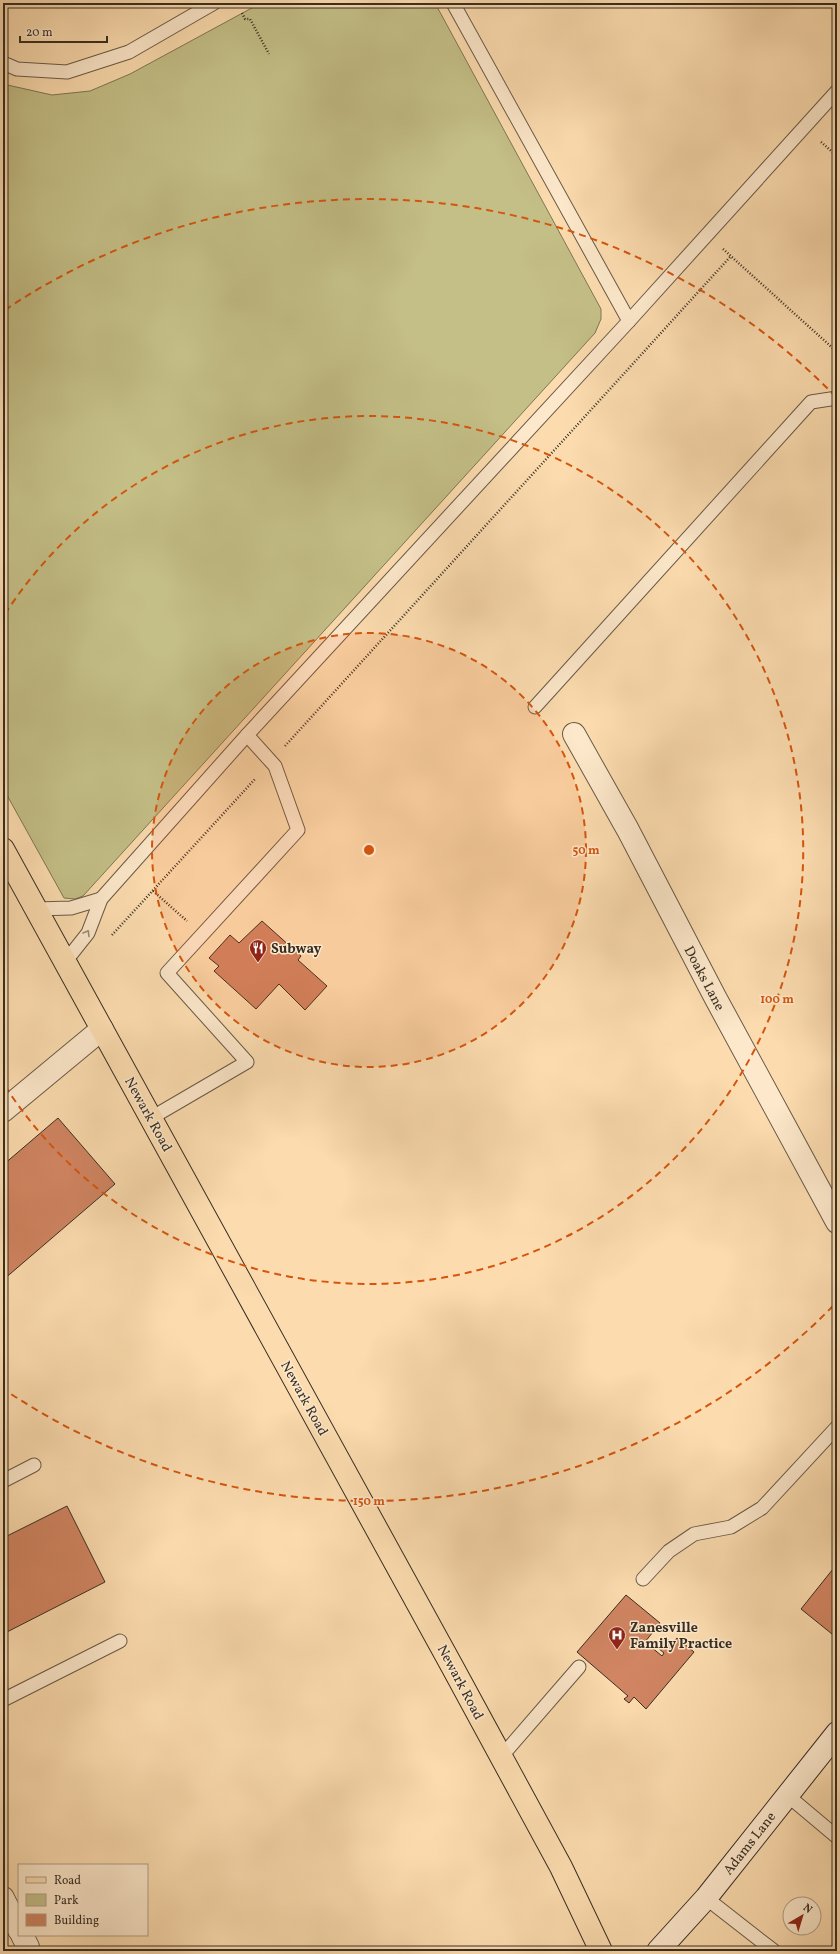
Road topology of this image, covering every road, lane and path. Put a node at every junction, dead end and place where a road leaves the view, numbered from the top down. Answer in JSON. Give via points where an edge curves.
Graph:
{"nodes":[{"id":1,"x":214,"y":3,"type":"edge"},
{"id":2,"x":453,"y":3,"type":"edge"},
{"id":3,"x":242,"y":13,"type":"dead end"},
{"id":4,"x":269,"y":54,"type":"dead end"},
{"id":5,"x":3,"y":63,"type":"edge"},
{"id":6,"x":837,"y":91,"type":"edge"},
{"id":7,"x":706,"y":234,"type":"junction"},
{"id":8,"x":731,"y":256,"type":"junction"},
{"id":9,"x":629,"y":321,"type":"junction"},
{"id":10,"x":837,"y":352,"type":"edge"},
{"id":11,"x":837,"y":398,"type":"edge"},
{"id":12,"x":535,"y":707,"type":"dead end"},
{"id":13,"x":574,"y":734,"type":"dead end"},
{"id":14,"x":247,"y":735,"type":"junction"},
{"id":15,"x":271,"y":762,"type":"junction"},
{"id":16,"x":3,"y":849,"type":"edge"},
{"id":17,"x":153,"y":891,"type":"junction"},
{"id":18,"x":102,"y":899,"type":"junction"},
{"id":19,"x":36,"y":909,"type":"junction"},
{"id":20,"x":202,"y":935,"type":"junction"},
{"id":21,"x":108,"y":939,"type":"dead end"},
{"id":22,"x":65,"y":962,"type":"junction"},
{"id":23,"x":102,"y":1029,"type":"junction"},
{"id":24,"x":3,"y":1111,"type":"edge"},
{"id":25,"x":151,"y":1118,"type":"junction"},
{"id":26,"x":837,"y":1222,"type":"edge"},
{"id":27,"x":837,"y":1428,"type":"edge"},
{"id":28,"x":34,"y":1465,"type":"dead end"},
{"id":29,"x":3,"y":1481,"type":"edge"},
{"id":30,"x":643,"y":1579,"type":"dead end"},
{"id":31,"x":120,"y":1641,"type":"dead end"},
{"id":32,"x":579,"y":1667,"type":"dead end"},
{"id":33,"x":3,"y":1700,"type":"edge"},
{"id":34,"x":837,"y":1733,"type":"edge"},
{"id":35,"x":500,"y":1757,"type":"junction"},
{"id":36,"x":787,"y":1795,"type":"junction"},
{"id":37,"x":837,"y":1837,"type":"edge"},
{"id":38,"x":3,"y":1898,"type":"edge"},
{"id":39,"x":706,"y":1898,"type":"junction"},
{"id":40,"x":18,"y":1927,"type":"edge"},
{"id":41,"x":601,"y":1951,"type":"edge"},
{"id":42,"x":658,"y":1951,"type":"edge"},
{"id":43,"x":774,"y":1951,"type":"edge"}],
"edges":[{"from":1,"to":5,"type":"lane","via":[[129,52],[67,72],[17,69]]},
{"from":2,"to":9,"type":"lane"},
{"from":3,"to":4,"type":"path","via":[[245,19],[250,19]]},
{"from":6,"to":7,"type":"lane"},
{"from":7,"to":8,"type":"path"},
{"from":7,"to":9,"type":"lane"},
{"from":8,"to":10,"type":"path"},
{"from":8,"to":15,"type":"path"},
{"from":9,"to":14,"type":"lane"},
{"from":11,"to":12,"type":"lane","via":[[811,402]]},
{"from":13,"to":26,"type":"street","name":"Doaks Lane"},
{"from":14,"to":15,"type":"lane"},
{"from":14,"to":18,"type":"lane"},
{"from":15,"to":17,"type":"path"},
{"from":15,"to":20,"type":"lane","via":[[275,766],[298,830]]},
{"from":16,"to":19,"type":"main road","name":"Newark Road"},
{"from":17,"to":20,"type":"path"},
{"from":17,"to":21,"type":"path"},
{"from":18,"to":19,"type":"lane","via":[[71,908]]},
{"from":22,"to":18,"type":"lane","one_way":true,"via":[[88,933]]},
{"from":19,"to":22,"type":"main road","name":"Newark Road"},
{"from":20,"to":25,"type":"lane","via":[[167,973],[247,1062]]},
{"from":22,"to":23,"type":"main road","name":"Newark Road"},
{"from":23,"to":24,"type":"street"},
{"from":23,"to":25,"type":"main road","name":"Newark Road"},
{"from":25,"to":35,"type":"main road","name":"Newark Road"},
{"from":27,"to":30,"type":"lane","via":[[762,1508],[731,1527],[694,1534],[669,1551]]},
{"from":28,"to":29,"type":"lane"},
{"from":31,"to":33,"type":"lane"},
{"from":32,"to":35,"type":"lane"},
{"from":34,"to":36,"type":"street","name":"Adams Lane"},
{"from":35,"to":41,"type":"main road","name":"Newark Road","via":[[561,1867]]},
{"from":36,"to":37,"type":"lane"},
{"from":36,"to":39,"type":"street","name":"Adams Lane"},
{"from":38,"to":40,"type":"street"},
{"from":39,"to":42,"type":"street","name":"Adams Lane"},
{"from":39,"to":43,"type":"lane"}]}
